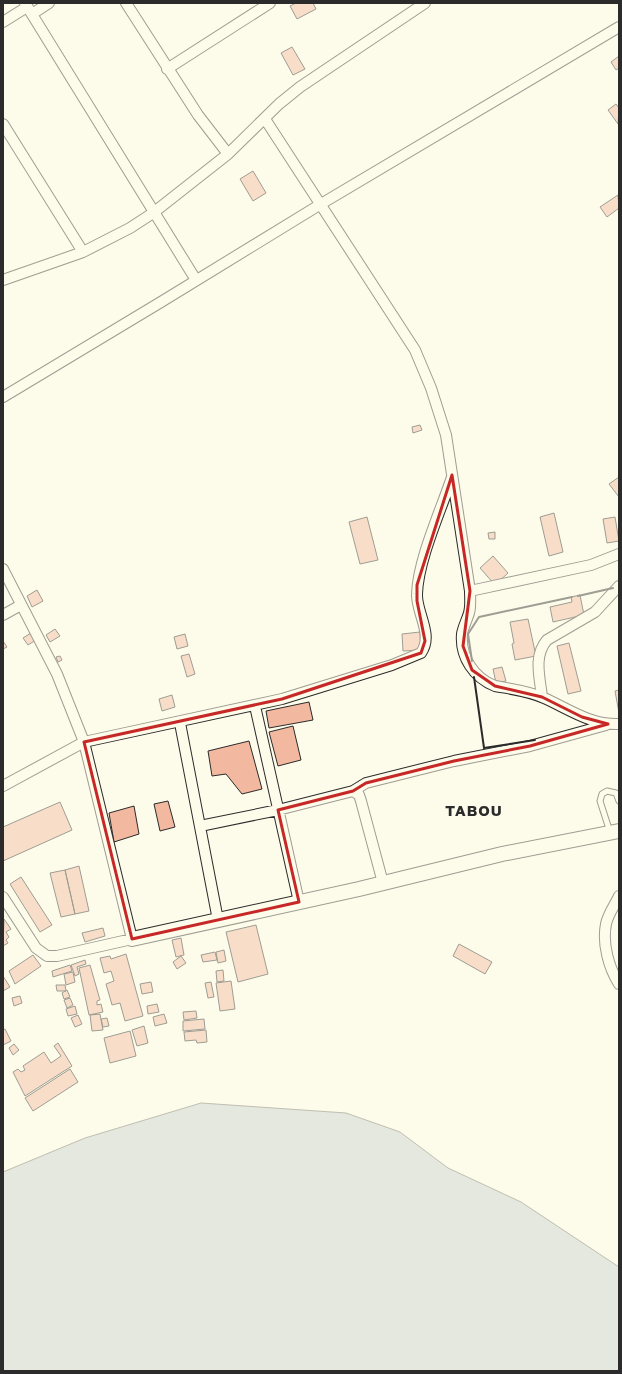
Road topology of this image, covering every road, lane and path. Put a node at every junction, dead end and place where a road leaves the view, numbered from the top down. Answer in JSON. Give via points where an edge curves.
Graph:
{"nodes":[{"id":1,"x":49,"y":3,"type":"edge"},
{"id":2,"x":126,"y":3,"type":"edge"},
{"id":3,"x":270,"y":3,"type":"edge"},
{"id":4,"x":425,"y":3,"type":"edge"},
{"id":5,"x":28,"y":8,"type":"edge"},
{"id":6,"x":3,"y":22,"type":"edge"},
{"id":7,"x":619,"y":27,"type":"edge"},
{"id":8,"x":168,"y":69,"type":"junction"},
{"id":9,"x":265,"y":120,"type":"junction"},
{"id":10,"x":3,"y":124,"type":"edge"},
{"id":11,"x":228,"y":154,"type":"junction"},
{"id":12,"x":321,"y":204,"type":"junction"},
{"id":13,"x":153,"y":213,"type":"junction"},
{"id":14,"x":83,"y":252,"type":"junction"},
{"id":15,"x":3,"y":280,"type":"edge"},
{"id":16,"x":196,"y":280,"type":"junction"},
{"id":17,"x":3,"y":397,"type":"edge"},
{"id":18,"x":452,"y":475,"type":"junction"},
{"id":19,"x":619,"y":554,"type":"edge"},
{"id":20,"x":3,"y":569,"type":"edge"},
{"id":21,"x":619,"y":586,"type":"edge"},
{"id":22,"x":470,"y":591,"type":"junction"},
{"id":23,"x":21,"y":605,"type":"junction"},
{"id":24,"x":3,"y":615,"type":"edge"},
{"id":25,"x":542,"y":697,"type":"junction"},
{"id":26,"x":255,"y":706,"type":"junction"},
{"id":27,"x":180,"y":723,"type":"junction"},
{"id":28,"x":608,"y":724,"type":"junction"},
{"id":29,"x":619,"y":724,"type":"edge"},
{"id":30,"x":84,"y":742,"type":"junction"},
{"id":31,"x":3,"y":786,"type":"edge"},
{"id":32,"x":353,"y":791,"type":"junction"},
{"id":33,"x":619,"y":801,"type":"edge"},
{"id":34,"x":278,"y":810,"type":"junction"},
{"id":35,"x":200,"y":826,"type":"junction"},
{"id":36,"x":615,"y":831,"type":"edge"},
{"id":37,"x":383,"y":883,"type":"junction"},
{"id":38,"x":619,"y":896,"type":"edge"},
{"id":39,"x":3,"y":897,"type":"edge"},
{"id":40,"x":299,"y":902,"type":"junction"},
{"id":41,"x":218,"y":920,"type":"junction"},
{"id":42,"x":132,"y":939,"type":"junction"},
{"id":43,"x":619,"y":984,"type":"edge"}],
"edges":[{"from":1,"to":5,"type":"street"},
{"from":2,"to":8,"type":"street"},
{"from":3,"to":8,"type":"street"},
{"from":4,"to":9,"type":"street","via":[[300,87],[279,104]]},
{"from":5,"to":6,"type":"street"},
{"from":5,"to":13,"type":"street"},
{"from":7,"to":12,"type":"street"},
{"from":8,"to":11,"type":"street","via":[[198,115]]},
{"from":9,"to":11,"type":"street"},
{"from":9,"to":12,"type":"street"},
{"from":10,"to":14,"type":"street"},
{"from":11,"to":13,"type":"street"},
{"from":12,"to":16,"type":"street"},
{"from":12,"to":18,"type":"street","via":[[422,365],[442,418]]},
{"from":13,"to":14,"type":"street","via":[[118,235]]},
{"from":13,"to":16,"type":"street"},
{"from":14,"to":15,"type":"street"},
{"from":16,"to":17,"type":"street"},
{"from":18,"to":22,"type":"street"},
{"from":18,"to":26,"type":"street","via":[[417,585],[416,601],[426,641],[421,653],[312,691]]},
{"from":19,"to":22,"type":"street","via":[[591,565]]},
{"from":20,"to":23,"type":"street"},
{"from":21,"to":25,"type":"street","via":[[595,612],[547,640],[542,647],[538,659]]},
{"from":22,"to":25,"type":"street","via":[[469,611],[462,635],[466,659],[472,670],[488,684]]},
{"from":23,"to":24,"type":"street"},
{"from":23,"to":30,"type":"street","via":[[57,674]]},
{"from":25,"to":28,"type":"street","via":[[582,717]]},
{"from":26,"to":27,"type":"street"},
{"from":26,"to":34,"type":"street"},
{"from":27,"to":30,"type":"street"},
{"from":27,"to":35,"type":"street"},
{"from":28,"to":29,"type":"street"},
{"from":28,"to":32,"type":"street","via":[[530,746],[454,761],[366,783]]},
{"from":30,"to":31,"type":"street"},
{"from":30,"to":42,"type":"street"},
{"from":32,"to":34,"type":"street"},
{"from":32,"to":37,"type":"street","via":[[359,795],[361,801]]},
{"from":33,"to":36,"type":"lane","via":[[616,794],[607,791],[602,794],[600,801]]},
{"from":34,"to":35,"type":"street"},
{"from":34,"to":40,"type":"street"},
{"from":35,"to":41,"type":"street"},
{"from":36,"to":37,"type":"street","via":[[502,854]]},
{"from":37,"to":40,"type":"street"},
{"from":38,"to":43,"type":"street","via":[[606,923],[605,940],[611,967]]},
{"from":39,"to":42,"type":"street","via":[[29,940],[47,956]]},
{"from":40,"to":41,"type":"street"},
{"from":41,"to":42,"type":"street"}]}
